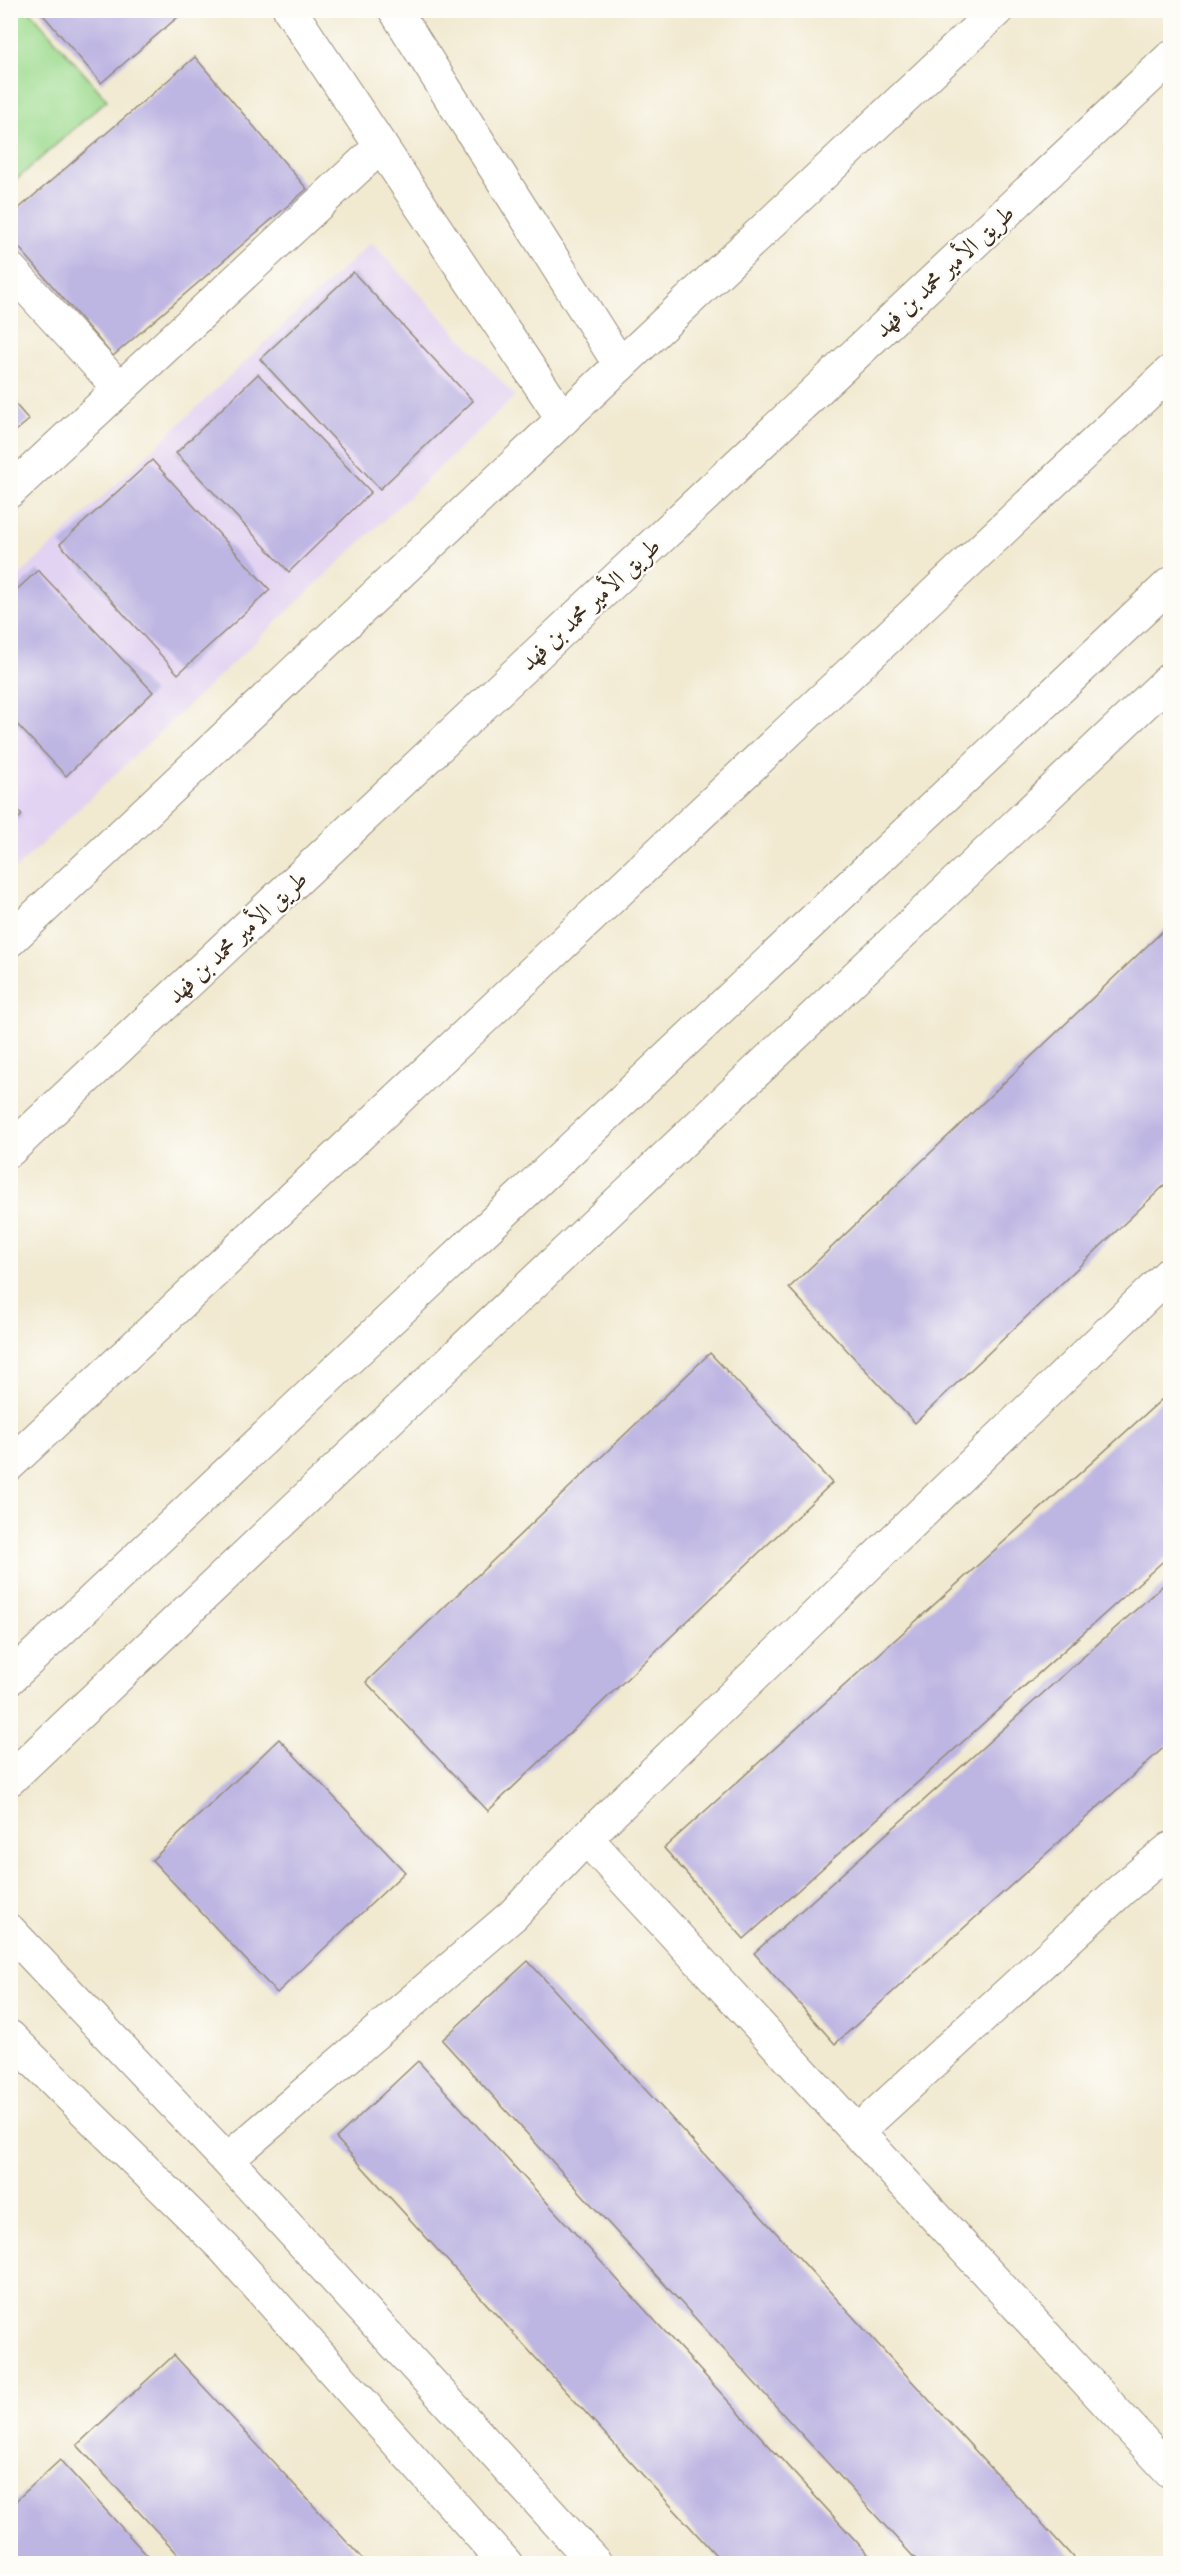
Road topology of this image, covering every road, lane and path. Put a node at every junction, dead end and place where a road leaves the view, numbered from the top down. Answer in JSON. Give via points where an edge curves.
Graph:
{"nodes":[{"id":1,"x":290,"y":10,"type":"edge"},
{"id":2,"x":396,"y":10,"type":"edge"},
{"id":3,"x":997,"y":10,"type":"edge"},
{"id":4,"x":1170,"y":58,"type":"edge"},
{"id":5,"x":381,"y":146,"type":"junction"},
{"id":6,"x":10,"y":269,"type":"edge"},
{"id":7,"x":620,"y":365,"type":"junction"},
{"id":8,"x":1170,"y":372,"type":"edge"},
{"id":9,"x":120,"y":389,"type":"junction"},
{"id":10,"x":563,"y":419,"type":"junction"},
{"id":11,"x":10,"y":491,"type":"edge"},
{"id":12,"x":1170,"y":584,"type":"edge"},
{"id":13,"x":1170,"y":679,"type":"edge"},
{"id":14,"x":10,"y":940,"type":"edge"},
{"id":15,"x":10,"y":1150,"type":"edge"},
{"id":16,"x":1170,"y":1273,"type":"edge"},
{"id":17,"x":10,"y":1464,"type":"edge"},
{"id":18,"x":10,"y":1678,"type":"edge"},
{"id":19,"x":10,"y":1779,"type":"edge"},
{"id":20,"x":586,"y":1838,"type":"junction"},
{"id":21,"x":1170,"y":1849,"type":"edge"},
{"id":22,"x":10,"y":1931,"type":"edge"},
{"id":23,"x":10,"y":2037,"type":"edge"},
{"id":24,"x":857,"y":2132,"type":"junction"},
{"id":25,"x":227,"y":2160,"type":"junction"},
{"id":26,"x":1170,"y":2471,"type":"edge"},
{"id":27,"x":506,"y":2564,"type":"edge"},
{"id":28,"x":596,"y":2564,"type":"edge"}],
"edges":[{"from":1,"to":5,"type":"main road"},
{"from":2,"to":7,"type":"main road"},
{"from":3,"to":7,"type":"main road"},
{"from":4,"to":15,"type":"main road","name":"طريق الأمير محمد بن فهد"},
{"from":5,"to":9,"type":"main road"},
{"from":5,"to":10,"type":"main road"},
{"from":6,"to":9,"type":"main road"},
{"from":7,"to":10,"type":"main road"},
{"from":8,"to":17,"type":"main road"},
{"from":9,"to":11,"type":"main road"},
{"from":10,"to":14,"type":"main road"},
{"from":12,"to":18,"type":"main road"},
{"from":13,"to":19,"type":"main road"},
{"from":16,"to":20,"type":"main road"},
{"from":20,"to":24,"type":"main road"},
{"from":20,"to":25,"type":"main road","via":[[513,1915]]},
{"from":21,"to":24,"type":"main road"},
{"from":22,"to":25,"type":"main road"},
{"from":23,"to":27,"type":"main road","via":[[224,2248]]},
{"from":24,"to":26,"type":"main road"},
{"from":25,"to":28,"type":"main road"}]}
